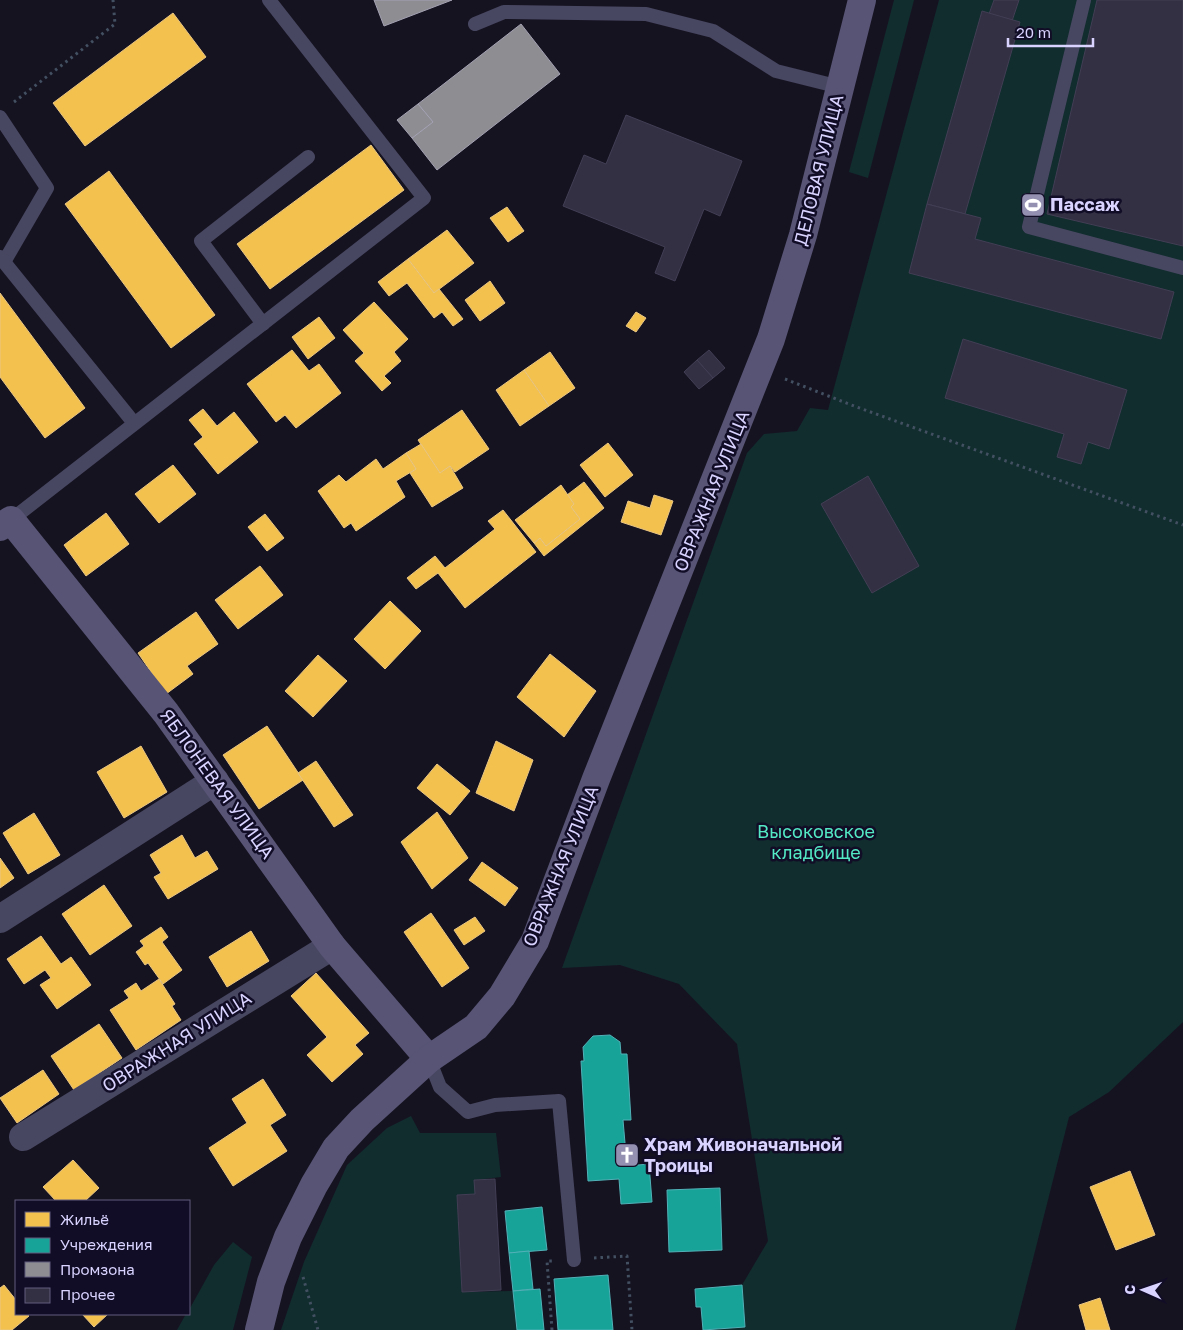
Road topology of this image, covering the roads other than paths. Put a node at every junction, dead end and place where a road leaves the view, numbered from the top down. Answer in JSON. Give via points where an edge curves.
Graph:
{"nodes":[{"id":1,"x":269,"y":0,"type":"edge"},
{"id":2,"x":862,"y":0,"type":"edge"},
{"id":3,"x":1084,"y":0,"type":"edge"},
{"id":4,"x":475,"y":24,"type":"dead end"},
{"id":5,"x":840,"y":87,"type":"junction"},
{"id":6,"x":4,"y":112,"type":"edge"},
{"id":7,"x":308,"y":157,"type":"dead end"},
{"id":8,"x":2,"y":259,"type":"edge"},
{"id":9,"x":1183,"y":268,"type":"edge"},
{"id":10,"x":262,"y":324,"type":"junction"},
{"id":11,"x":771,"y":339,"type":"joint"},
{"id":12,"x":134,"y":423,"type":"junction"},
{"id":13,"x":4,"y":521,"type":"edge"},
{"id":14,"x":215,"y":781,"type":"junction"},
{"id":15,"x":0,"y":919,"type":"edge"},
{"id":16,"x":332,"y":946,"type":"junction"},
{"id":17,"x":429,"y":1059,"type":"junction"},
{"id":18,"x":23,"y":1137,"type":"dead end"},
{"id":19,"x":574,"y":1260,"type":"road end"},
{"id":20,"x":259,"y":1330,"type":"edge"}],
"edges":[{"from":1,"to":10,"type":"lane","via":[[424,198]]},
{"from":2,"to":5,"type":"street","name":"ДЕЛОВАЯ УЛИЦА"},
{"from":3,"to":9,"type":"lane","via":[[1029,227]]},
{"from":4,"to":5,"type":"lane","via":[[504,12],[646,14],[713,31],[776,71]]},
{"from":5,"to":11,"type":"street","name":"ДЕЛОВАЯ УЛИЦА"},
{"from":6,"to":8,"type":"lane","via":[[47,188]]},
{"from":7,"to":10,"type":"lane","via":[[201,241]]},
{"from":8,"to":12,"type":"lane"},
{"from":10,"to":12,"type":"lane"},
{"from":11,"to":17,"type":"street","name":"ОВРАЖНАЯ УЛИЦА","via":[[596,778],[535,941],[502,996],[476,1027]]},
{"from":12,"to":13,"type":"lane"},
{"from":13,"to":14,"type":"street","name":"ЯБЛОНЕВАЯ УЛИЦА","via":[[166,713]]},
{"from":14,"to":15,"type":"street"},
{"from":14,"to":16,"type":"street","name":"ЯБЛОНЕВАЯ УЛИЦА"},
{"from":16,"to":17,"type":"street","name":"ЯБЛОНЕВАЯ УЛИЦА"},
{"from":16,"to":18,"type":"street","name":"ОВРАЖНАЯ УЛИЦА"},
{"from":17,"to":19,"type":"lane","via":[[440,1087],[468,1112],[495,1105],[559,1101]]},
{"from":17,"to":20,"type":"street","name":"ОВРАЖНАЯ УЛИЦА","via":[[336,1148],[288,1237],[271,1282]]}]}
